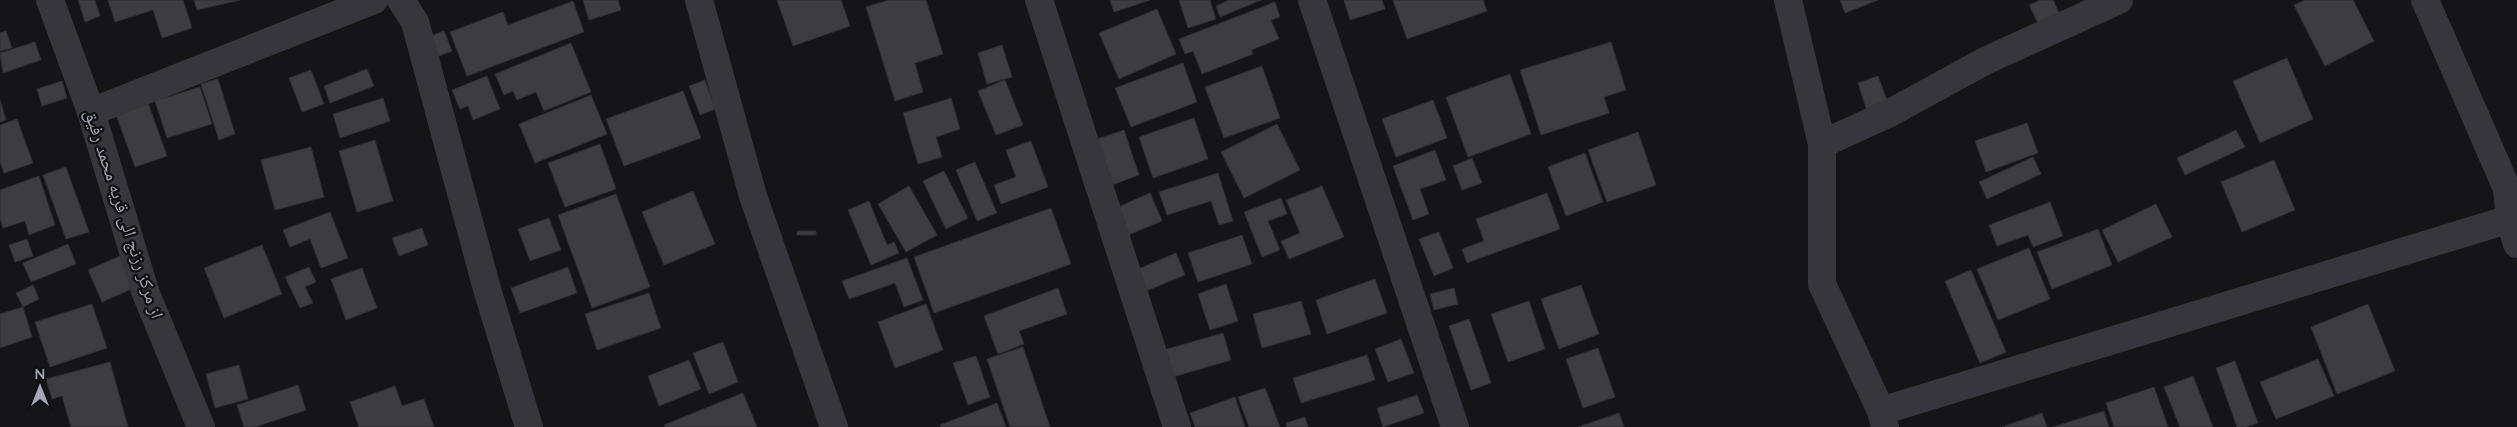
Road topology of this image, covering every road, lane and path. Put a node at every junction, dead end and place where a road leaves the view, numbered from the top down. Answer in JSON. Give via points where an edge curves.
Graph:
{"nodes":[{"id":1,"x":50,"y":0,"type":"edge"},
{"id":2,"x":374,"y":0,"type":"edge"},
{"id":3,"x":401,"y":0,"type":"edge"},
{"id":4,"x":699,"y":0,"type":"edge"},
{"id":5,"x":1039,"y":0,"type":"edge"},
{"id":6,"x":1312,"y":0,"type":"edge"},
{"id":7,"x":1788,"y":0,"type":"edge"},
{"id":8,"x":2118,"y":0,"type":"edge"},
{"id":9,"x":2425,"y":0,"type":"edge"},
{"id":10,"x":91,"y":112,"type":"junction"},
{"id":11,"x":1822,"y":144,"type":"junction"},
{"id":12,"x":2514,"y":232,"type":"edge"},
{"id":13,"x":1883,"y":419,"type":"edge"},
{"id":14,"x":201,"y":427,"type":"edge"},
{"id":15,"x":529,"y":427,"type":"edge"},
{"id":16,"x":834,"y":427,"type":"edge"},
{"id":17,"x":1177,"y":427,"type":"edge"},
{"id":18,"x":1454,"y":427,"type":"edge"}],
"edges":[{"from":1,"to":10,"type":"street","name":"از مرکز رزنج الی قریه محمد رفیق"},
{"from":2,"to":10,"type":"street"},
{"from":3,"to":15,"type":"street","via":[[415,22],[487,289]]},
{"from":4,"to":16,"type":"street","via":[[753,196]]},
{"from":5,"to":17,"type":"street"},
{"from":6,"to":18,"type":"street"},
{"from":7,"to":11,"type":"street"},
{"from":8,"to":11,"type":"street","via":[[1984,62],[1890,113]]},
{"from":9,"to":12,"type":"street","via":[[2507,189]]},
{"from":10,"to":14,"type":"street","name":"از مرکز رزنج الی قریه محمد رفیق","via":[[145,292]]},
{"from":11,"to":13,"type":"street","via":[[1822,284]]},
{"from":12,"to":13,"type":"street"}]}
